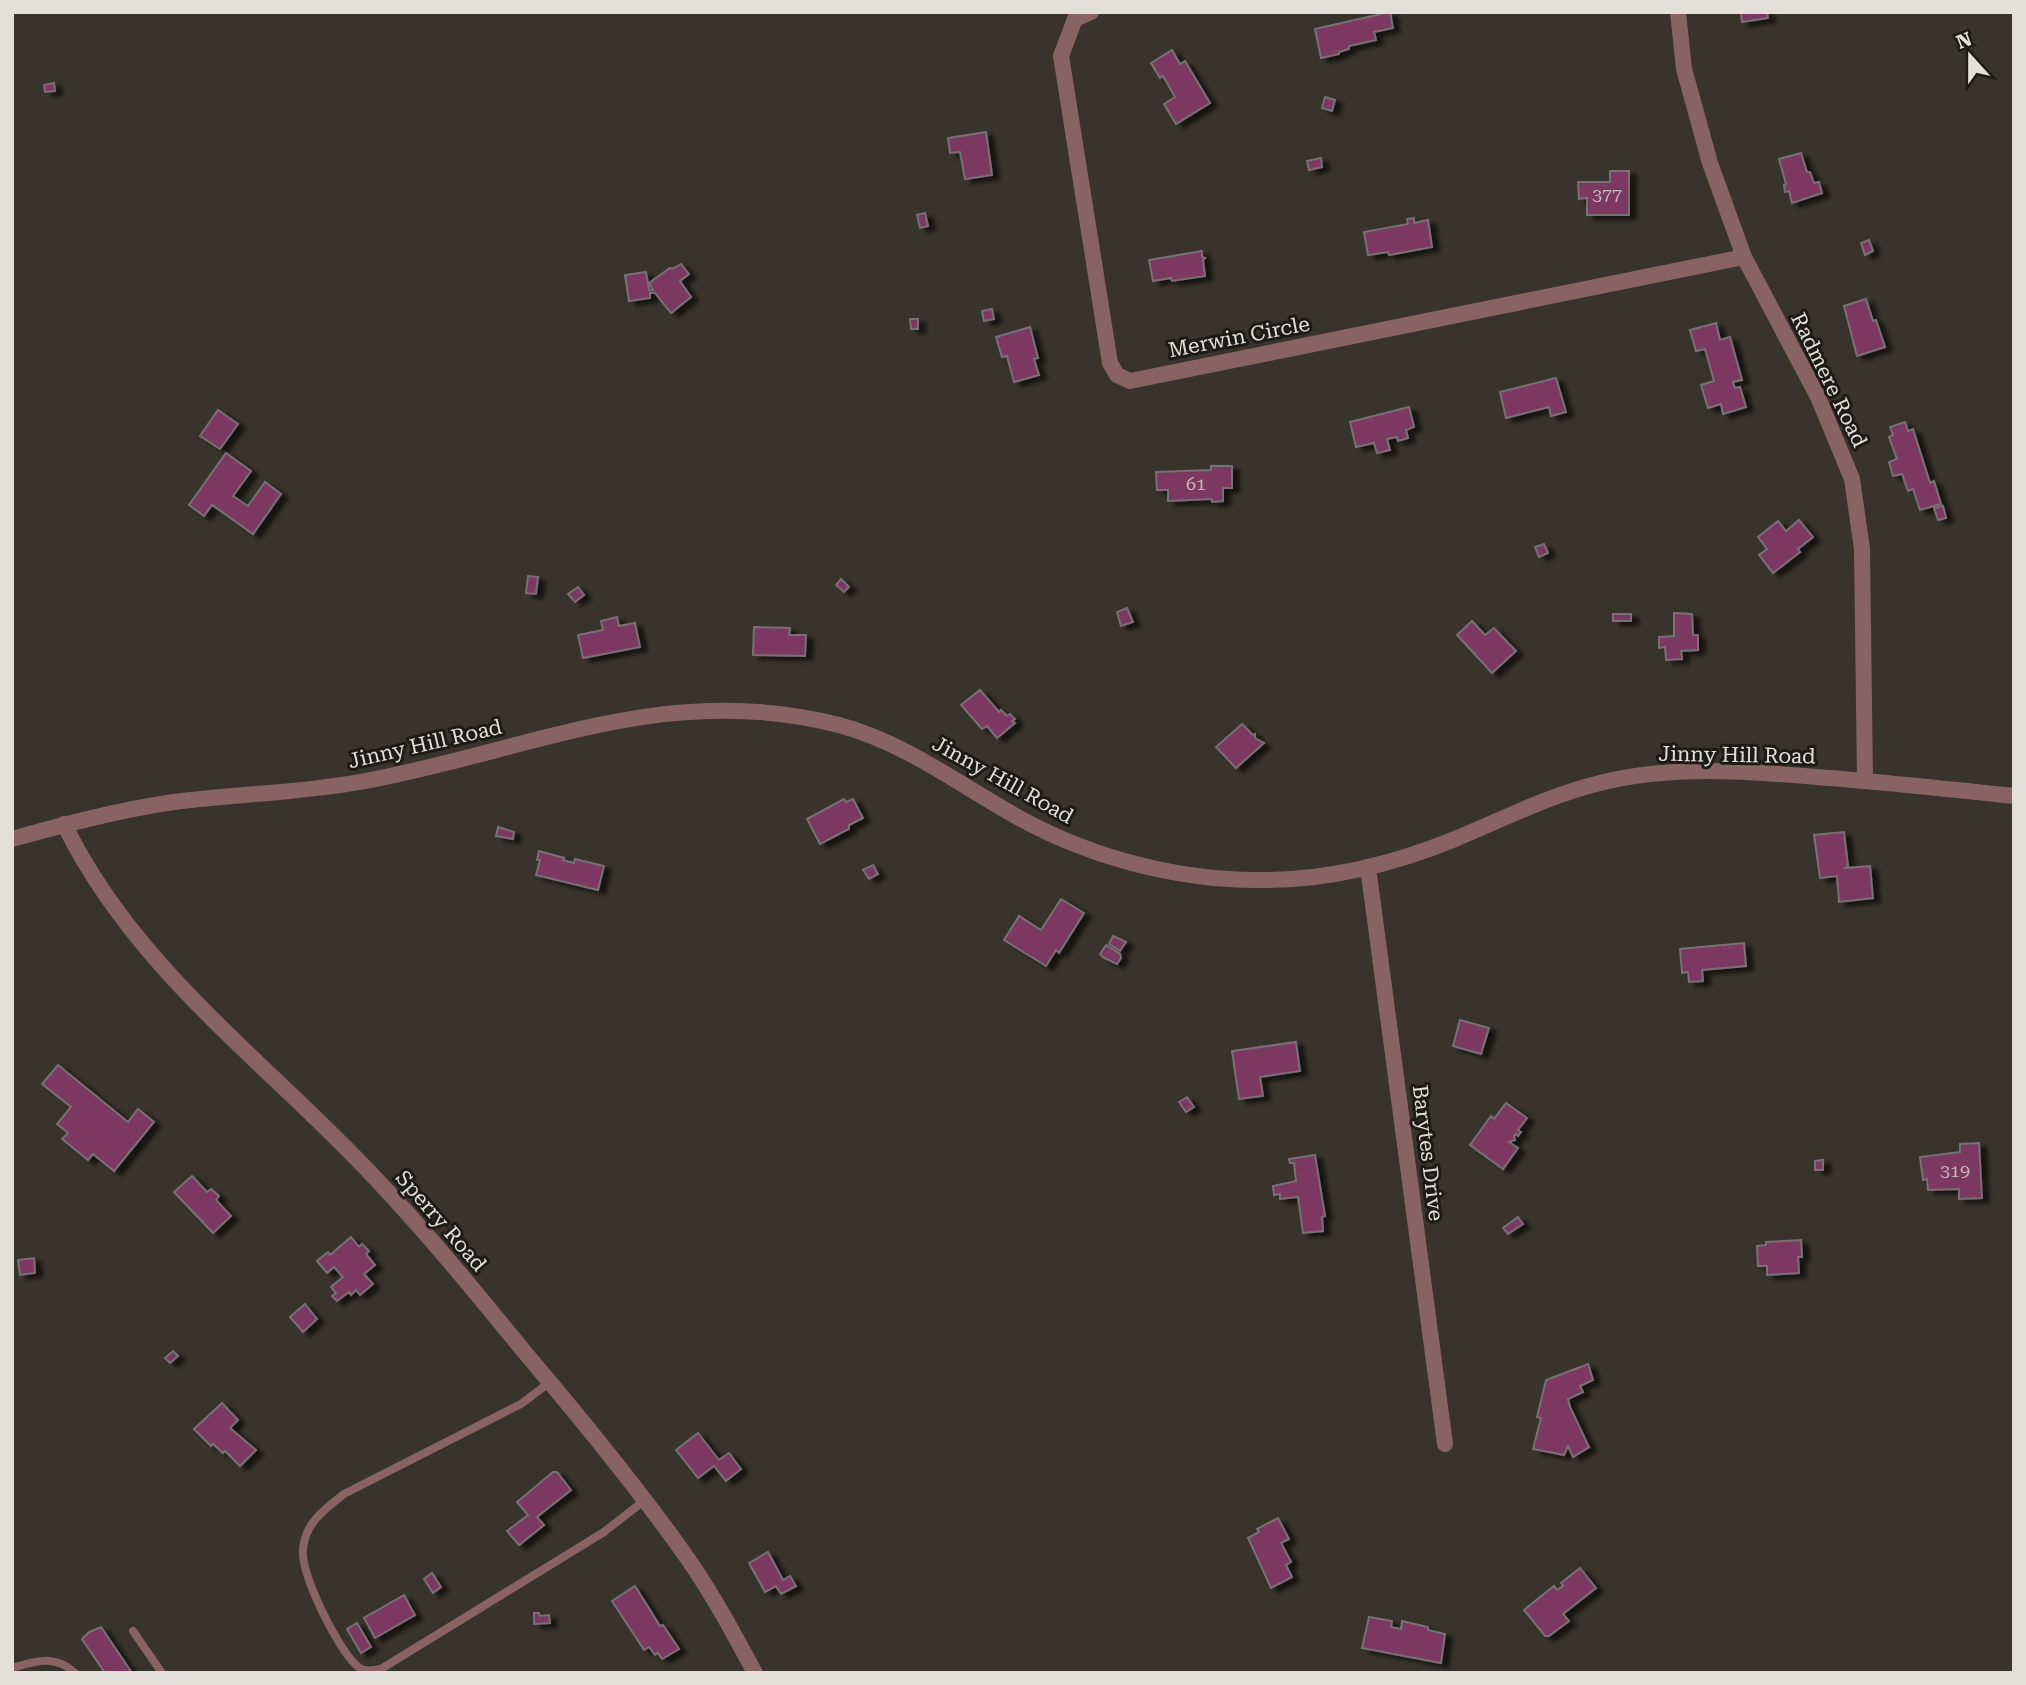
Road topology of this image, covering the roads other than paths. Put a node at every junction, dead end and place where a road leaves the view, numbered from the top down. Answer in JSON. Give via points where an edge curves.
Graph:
{"nodes":[{"id":1,"x":1091,"y":12,"type":"edge"},
{"id":2,"x":1678,"y":12,"type":"edge"},
{"id":3,"x":1744,"y":257,"type":"junction"},
{"id":4,"x":1865,"y":781,"type":"junction"},
{"id":5,"x":2014,"y":796,"type":"edge"},
{"id":6,"x":64,"y":824,"type":"junction"},
{"id":7,"x":12,"y":839,"type":"edge"},
{"id":8,"x":1368,"y":867,"type":"junction"},
{"id":9,"x":550,"y":1382,"type":"junction"},
{"id":10,"x":1445,"y":1444,"type":"dead end"},
{"id":11,"x":645,"y":1500,"type":"junction"},
{"id":12,"x":133,"y":1631,"type":"dead end"},
{"id":13,"x":17,"y":1669,"type":"edge"},
{"id":14,"x":75,"y":1673,"type":"edge"},
{"id":15,"x":162,"y":1673,"type":"edge"},
{"id":16,"x":755,"y":1673,"type":"edge"}],
"edges":[{"from":1,"to":3,"type":"street","name":"Merwin Circle","via":[[1074,19],[1061,57],[1110,363],[1117,375],[1129,381]]},
{"from":2,"to":3,"type":"street","name":"Radmere Road","via":[[1685,69],[1706,149]]},
{"from":3,"to":4,"type":"street","name":"Radmere Road","via":[[1818,397],[1852,479],[1862,549]]},
{"from":4,"to":5,"type":"street","name":"Jinny Hill Road"},
{"from":4,"to":8,"type":"street","name":"Jinny Hill Road","via":[[1740,772],[1652,773],[1557,795],[1448,842]]},
{"from":6,"to":7,"type":"street","name":"Jinny Hill Road"},
{"from":6,"to":8,"type":"street","name":"Jinny Hill Road","via":[[174,803],[376,779],[631,717],[731,710],[799,716],[844,726],[926,761],[1057,836],[1160,869],[1264,880]]},
{"from":6,"to":9,"type":"street","name":"Sperry Road","via":[[90,873],[133,935],[375,1178]]},
{"from":8,"to":10,"type":"street","name":"Barytes Drive"},
{"from":9,"to":11,"type":"street","name":"Sperry Road"},
{"from":9,"to":11,"type":"lane","via":[[521,1404],[344,1494],[321,1511],[309,1528],[303,1549],[305,1571],[332,1631],[356,1667],[381,1669],[604,1532]]},
{"from":11,"to":16,"type":"street","name":"Sperry Road","via":[[689,1560]]},
{"from":12,"to":15,"type":"lane"},
{"from":13,"to":14,"type":"lane","via":[[45,1659],[67,1665]]}]}
